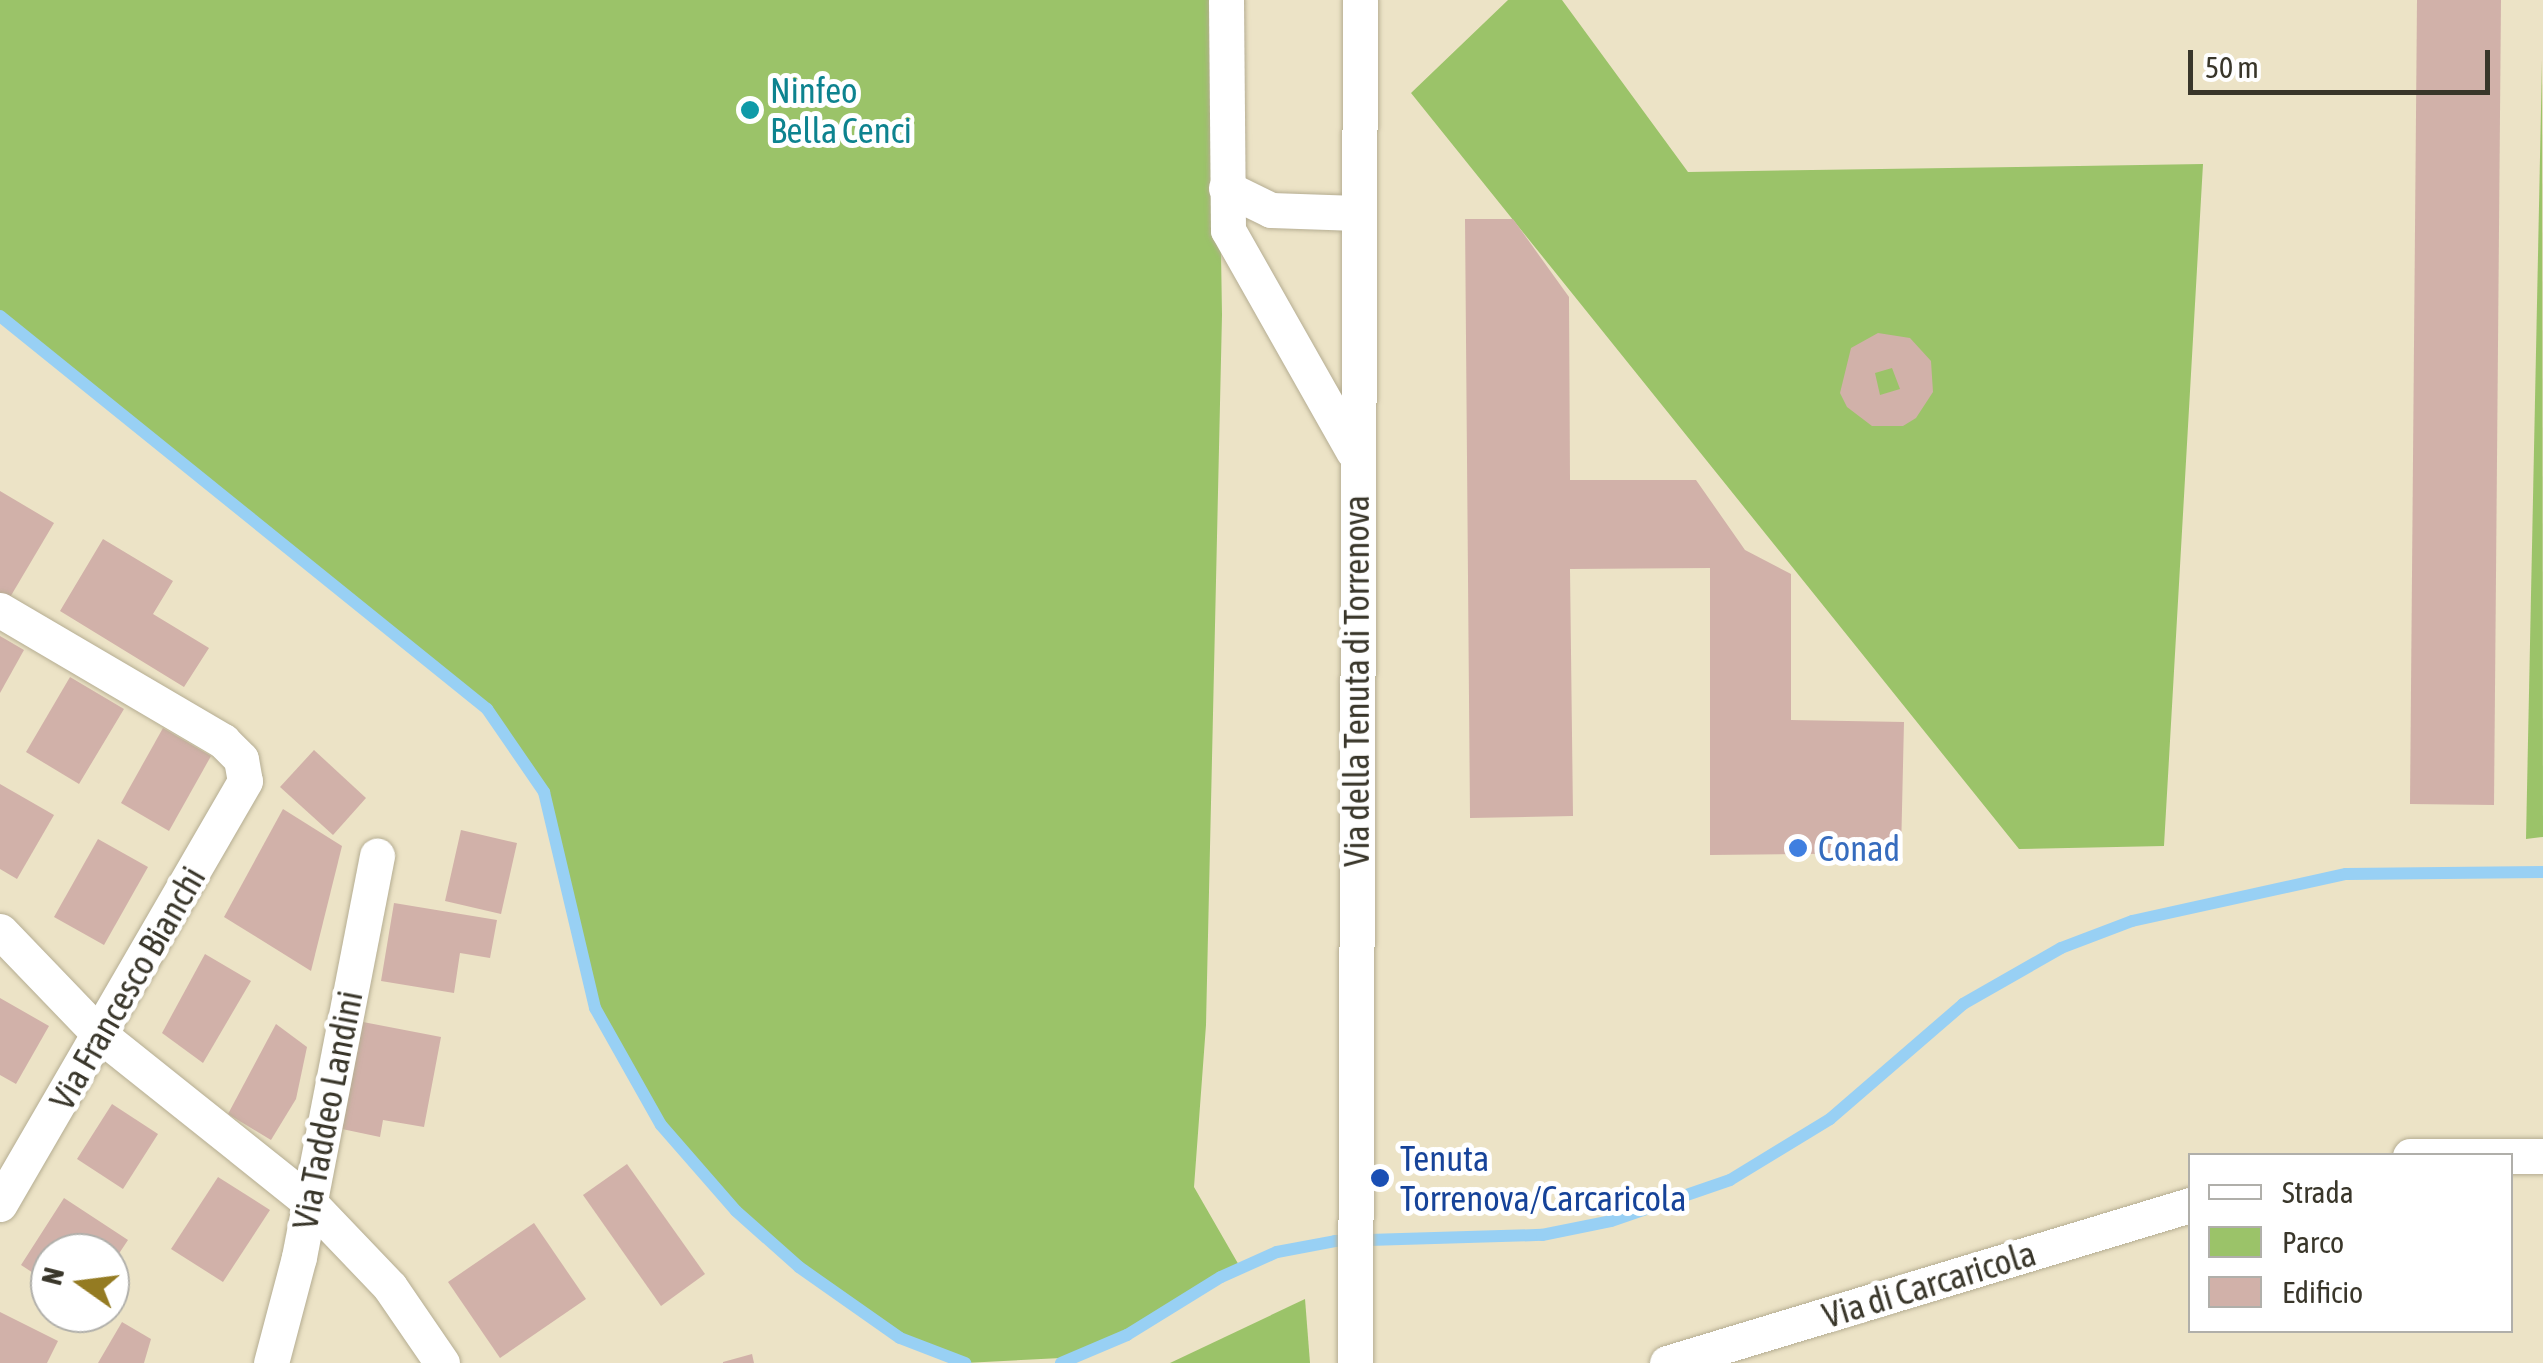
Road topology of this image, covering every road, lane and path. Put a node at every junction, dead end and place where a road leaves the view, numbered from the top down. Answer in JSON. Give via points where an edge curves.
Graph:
{"nodes":[{"id":1,"x":1226,"y":0,"type":"edge"},
{"id":2,"x":1360,"y":0,"type":"edge"},
{"id":3,"x":1226,"y":188,"type":"junction"},
{"id":4,"x":1357,"y":213,"type":"junction"},
{"id":5,"x":1355,"y":455,"type":"junction"},
{"id":6,"x":0,"y":610,"type":"edge"},
{"id":7,"x":377,"y":856,"type":"dead end"},
{"id":8,"x":0,"y":930,"type":"edge"},
{"id":9,"x":99,"y":1034,"type":"junction"},
{"id":10,"x":2513,"y":1156,"type":"edge"},
{"id":11,"x":2543,"y":1156,"type":"edge"},
{"id":12,"x":307,"y":1200,"type":"junction"},
{"id":13,"x":0,"y":1204,"type":"edge"},
{"id":14,"x":2188,"y":1206,"type":"edge"},
{"id":15,"x":271,"y":1363,"type":"edge"},
{"id":16,"x":442,"y":1363,"type":"edge"},
{"id":17,"x":1356,"y":1363,"type":"edge"},
{"id":18,"x":1667,"y":1363,"type":"edge"}],
"edges":[{"from":1,"to":3,"type":"street"},
{"from":2,"to":4,"type":"street","name":"Via della Tenuta di Torrenova"},
{"from":3,"to":4,"type":"street","via":[[1271,210]]},
{"from":3,"to":5,"type":"street","via":[[1232,239]]},
{"from":4,"to":5,"type":"street","name":"Via della Tenuta di Torrenova"},
{"from":5,"to":17,"type":"street","name":"Via della Tenuta di Torrenova"},
{"from":6,"to":9,"type":"street","name":"Via Francesco Bianchi","via":[[223,741],[245,769],[241,794]]},
{"from":7,"to":12,"type":"street","name":"Via Taddeo Landini"},
{"from":8,"to":9,"type":"street"},
{"from":9,"to":12,"type":"street"},
{"from":9,"to":13,"type":"street","name":"Via Francesco Bianchi"},
{"from":10,"to":11,"type":"street"},
{"from":12,"to":15,"type":"street","name":"Via Taddeo Landini"},
{"from":12,"to":16,"type":"street","via":[[390,1287]]},
{"from":14,"to":18,"type":"street","name":"Via di Carcaricola"}]}
